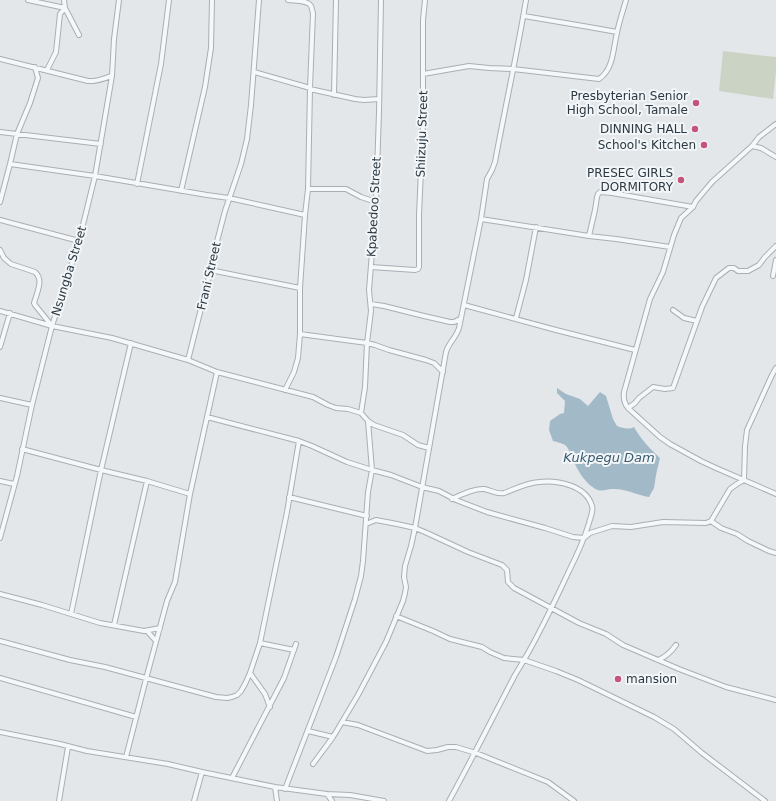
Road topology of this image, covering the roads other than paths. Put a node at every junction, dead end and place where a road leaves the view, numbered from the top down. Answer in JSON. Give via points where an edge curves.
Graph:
{"nodes":[{"id":1,"x":28,"y":0,"type":"edge"},
{"id":2,"x":64,"y":0,"type":"edge"},
{"id":3,"x":119,"y":0,"type":"edge"},
{"id":4,"x":169,"y":0,"type":"edge"},
{"id":5,"x":212,"y":0,"type":"edge"},
{"id":6,"x":259,"y":0,"type":"edge"},
{"id":7,"x":288,"y":0,"type":"edge"},
{"id":8,"x":336,"y":0,"type":"edge"},
{"id":9,"x":380,"y":0,"type":"edge"},
{"id":10,"x":425,"y":0,"type":"edge"},
{"id":11,"x":526,"y":0,"type":"edge"},
{"id":12,"x":626,"y":0,"type":"edge"},
{"id":13,"x":65,"y":8,"type":"junction"},
{"id":14,"x":524,"y":16,"type":"junction"},
{"id":15,"x":617,"y":32,"type":"junction"},
{"id":16,"x":79,"y":35,"type":"dead end"},
{"id":17,"x":0,"y":59,"type":"edge"},
{"id":18,"x":35,"y":67,"type":"junction"},
{"id":19,"x":513,"y":69,"type":"junction"},
{"id":20,"x":47,"y":70,"type":"junction"},
{"id":21,"x":254,"y":72,"type":"junction"},
{"id":22,"x":423,"y":74,"type":"junction"},
{"id":23,"x":112,"y":76,"type":"junction"},
{"id":24,"x":310,"y":89,"type":"junction"},
{"id":25,"x":334,"y":95,"type":"junction"},
{"id":26,"x":379,"y":100,"type":"junction"},
{"id":27,"x":776,"y":124,"type":"edge"},
{"id":28,"x":0,"y":132,"type":"edge"},
{"id":29,"x":17,"y":134,"type":"junction"},
{"id":30,"x":101,"y":144,"type":"junction"},
{"id":31,"x":752,"y":146,"type":"junction"},
{"id":32,"x":776,"y":157,"type":"edge"},
{"id":33,"x":10,"y":164,"type":"junction"},
{"id":34,"x":95,"y":176,"type":"junction"},
{"id":35,"x":137,"y":184,"type":"junction"},
{"id":36,"x":308,"y":189,"type":"junction"},
{"id":37,"x":181,"y":191,"type":"junction"},
{"id":38,"x":229,"y":198,"type":"junction"},
{"id":39,"x":0,"y":202,"type":"edge"},
{"id":40,"x":376,"y":202,"type":"junction"},
{"id":41,"x":693,"y":207,"type":"junction"},
{"id":42,"x":305,"y":215,"type":"junction"},
{"id":43,"x":481,"y":219,"type":"junction"},
{"id":44,"x":0,"y":220,"type":"edge"},
{"id":45,"x":536,"y":227,"type":"junction"},
{"id":46,"x":589,"y":236,"type":"junction"},
{"id":47,"x":79,"y":241,"type":"junction"},
{"id":48,"x":776,"y":246,"type":"edge"},
{"id":49,"x":670,"y":247,"type":"junction"},
{"id":50,"x":0,"y":250,"type":"edge"},
{"id":51,"x":776,"y":260,"type":"edge"},
{"id":52,"x":371,"y":267,"type":"junction"},
{"id":53,"x":210,"y":270,"type":"junction"},
{"id":54,"x":772,"y":276,"type":"dead end"},
{"id":55,"x":300,"y":288,"type":"junction"},
{"id":56,"x":371,"y":304,"type":"junction"},
{"id":57,"x":464,"y":305,"type":"junction"},
{"id":58,"x":672,"y":310,"type":"dead end"},
{"id":59,"x":0,"y":311,"type":"edge"},
{"id":60,"x":10,"y":313,"type":"junction"},
{"id":61,"x":516,"y":318,"type":"junction"},
{"id":62,"x":460,"y":319,"type":"junction"},
{"id":63,"x":697,"y":321,"type":"junction"},
{"id":64,"x":52,"y":326,"type":"junction"},
{"id":65,"x":300,"y":334,"type":"junction"},
{"id":66,"x":131,"y":343,"type":"junction"},
{"id":67,"x":367,"y":343,"type":"junction"},
{"id":68,"x":0,"y":347,"type":"edge"},
{"id":69,"x":635,"y":350,"type":"junction"},
{"id":70,"x":188,"y":360,"type":"junction"},
{"id":71,"x":776,"y":368,"type":"edge"},
{"id":72,"x":217,"y":372,"type":"junction"},
{"id":73,"x":443,"y":372,"type":"junction"},
{"id":74,"x":285,"y":390,"type":"junction"},
{"id":75,"x":0,"y":398,"type":"edge"},
{"id":76,"x":32,"y":405,"type":"junction"},
{"id":77,"x":628,"y":408,"type":"junction"},
{"id":78,"x":361,"y":413,"type":"junction"},
{"id":79,"x":207,"y":417,"type":"junction"},
{"id":80,"x":368,"y":421,"type":"junction"},
{"id":81,"x":299,"y":441,"type":"junction"},
{"id":82,"x":429,"y":448,"type":"junction"},
{"id":83,"x":22,"y":449,"type":"junction"},
{"id":84,"x":100,"y":470,"type":"junction"},
{"id":85,"x":372,"y":470,"type":"junction"},
{"id":86,"x":744,"y":480,"type":"junction"},
{"id":87,"x":0,"y":481,"type":"edge"},
{"id":88,"x":147,"y":481,"type":"junction"},
{"id":89,"x":14,"y":484,"type":"junction"},
{"id":90,"x":422,"y":487,"type":"junction"},
{"id":91,"x":190,"y":494,"type":"junction"},
{"id":92,"x":776,"y":494,"type":"edge"},
{"id":93,"x":289,"y":497,"type":"junction"},
{"id":94,"x":452,"y":499,"type":"junction"},
{"id":95,"x":367,"y":514,"type":"junction"},
{"id":96,"x":376,"y":520,"type":"junction"},
{"id":97,"x":711,"y":521,"type":"junction"},
{"id":98,"x":366,"y":524,"type":"junction"},
{"id":99,"x":415,"y":528,"type":"junction"},
{"id":100,"x":0,"y":538,"type":"edge"},
{"id":101,"x":584,"y":538,"type":"junction"},
{"id":102,"x":776,"y":553,"type":"edge"},
{"id":103,"x":0,"y":594,"type":"edge"},
{"id":104,"x":552,"y":608,"type":"junction"},
{"id":105,"x":71,"y":614,"type":"junction"},
{"id":106,"x":396,"y":616,"type":"junction"},
{"id":107,"x":114,"y":625,"type":"junction"},
{"id":108,"x":160,"y":628,"type":"junction"},
{"id":109,"x":147,"y":632,"type":"junction"},
{"id":110,"x":156,"y":640,"type":"junction"},
{"id":111,"x":0,"y":641,"type":"edge"},
{"id":112,"x":260,"y":643,"type":"junction"},
{"id":113,"x":296,"y":644,"type":"dead end"},
{"id":114,"x":676,"y":645,"type":"dead end"},
{"id":115,"x":294,"y":650,"type":"junction"},
{"id":116,"x":524,"y":660,"type":"junction"},
{"id":117,"x":658,"y":660,"type":"junction"},
{"id":118,"x":250,"y":673,"type":"junction"},
{"id":119,"x":0,"y":678,"type":"edge"},
{"id":120,"x":146,"y":679,"type":"junction"},
{"id":121,"x":776,"y":700,"type":"edge"},
{"id":122,"x":270,"y":707,"type":"junction"},
{"id":123,"x":136,"y":717,"type":"junction"},
{"id":124,"x":342,"y":722,"type":"junction"},
{"id":125,"x":308,"y":731,"type":"junction"},
{"id":126,"x":0,"y":732,"type":"edge"},
{"id":127,"x":333,"y":737,"type":"junction"},
{"id":128,"x":68,"y":746,"type":"junction"},
{"id":129,"x":476,"y":753,"type":"junction"},
{"id":130,"x":126,"y":757,"type":"junction"},
{"id":131,"x":313,"y":764,"type":"dead end"},
{"id":132,"x":202,"y":772,"type":"junction"},
{"id":133,"x":232,"y":778,"type":"junction"},
{"id":134,"x":275,"y":787,"type":"junction"},
{"id":135,"x":285,"y":789,"type":"junction"},
{"id":136,"x":327,"y":794,"type":"junction"},
{"id":137,"x":59,"y":801,"type":"edge"},
{"id":138,"x":194,"y":801,"type":"edge"},
{"id":139,"x":277,"y":801,"type":"edge"},
{"id":140,"x":332,"y":801,"type":"edge"},
{"id":141,"x":384,"y":801,"type":"edge"},
{"id":142,"x":449,"y":801,"type":"edge"},
{"id":143,"x":574,"y":801,"type":"edge"},
{"id":144,"x":765,"y":801,"type":"edge"}],
"edges":[{"from":1,"to":13,"type":"street"},
{"from":2,"to":13,"type":"street"},
{"from":3,"to":23,"type":"street","name":"Nsungba Street"},
{"from":4,"to":35,"type":"street","via":[[161,64]]},
{"from":5,"to":37,"type":"street","via":[[211,48],[205,87]]},
{"from":6,"to":21,"type":"street","name":"Frani Street"},
{"from":7,"to":24,"type":"street","via":[[304,2],[312,7]]},
{"from":8,"to":25,"type":"street"},
{"from":9,"to":26,"type":"street","name":"Kpabedoo Street"},
{"from":10,"to":22,"type":"street","name":"Shiizuju Street"},
{"from":11,"to":14,"type":"street"},
{"from":12,"to":15,"type":"street"},
{"from":13,"to":16,"type":"street"},
{"from":13,"to":20,"type":"street","via":[[60,14],[56,52]]},
{"from":14,"to":15,"type":"street"},
{"from":14,"to":19,"type":"street"},
{"from":15,"to":19,"type":"street","via":[[611,60],[606,72],[599,79]]},
{"from":17,"to":18,"type":"street"},
{"from":18,"to":20,"type":"street"},
{"from":18,"to":29,"type":"street","via":[[38,78]]},
{"from":19,"to":22,"type":"street","via":[[469,66]]},
{"from":19,"to":43,"type":"street","via":[[495,162],[487,179]]},
{"from":20,"to":23,"type":"street","via":[[93,82]]},
{"from":21,"to":24,"type":"street"},
{"from":21,"to":38,"type":"street","name":"Frani Street","via":[[247,138]]},
{"from":22,"to":52,"type":"street","name":"Shiizuju Street","via":[[419,267],[414,270]]},
{"from":23,"to":30,"type":"street","name":"Nsungba Street"},
{"from":24,"to":25,"type":"street"},
{"from":24,"to":36,"type":"street"},
{"from":25,"to":26,"type":"street","via":[[360,100]]},
{"from":26,"to":40,"type":"street","name":"Kpabedoo Street"},
{"from":27,"to":31,"type":"street"},
{"from":28,"to":29,"type":"street"},
{"from":29,"to":30,"type":"street"},
{"from":29,"to":33,"type":"street"},
{"from":30,"to":34,"type":"street","name":"Nsungba Street"},
{"from":31,"to":32,"type":"street"},
{"from":31,"to":41,"type":"street","via":[[712,182]]},
{"from":33,"to":34,"type":"street"},
{"from":33,"to":39,"type":"street"},
{"from":34,"to":35,"type":"street"},
{"from":34,"to":47,"type":"street","name":"Nsungba Street"},
{"from":35,"to":37,"type":"street"},
{"from":36,"to":40,"type":"street","via":[[346,189]]},
{"from":36,"to":42,"type":"street"},
{"from":37,"to":38,"type":"street"},
{"from":38,"to":42,"type":"street"},
{"from":38,"to":53,"type":"street","name":"Frani Street"},
{"from":40,"to":52,"type":"street","name":"Kpabedoo Street"},
{"from":41,"to":46,"type":"street","via":[[600,192],[596,197]]},
{"from":41,"to":49,"type":"street","via":[[680,218]]},
{"from":42,"to":55,"type":"street"},
{"from":43,"to":45,"type":"street"},
{"from":43,"to":57,"type":"street"},
{"from":44,"to":47,"type":"street"},
{"from":45,"to":46,"type":"street"},
{"from":45,"to":61,"type":"street"},
{"from":46,"to":49,"type":"street"},
{"from":47,"to":64,"type":"street","name":"Nsungba Street"},
{"from":48,"to":63,"type":"street","via":[[759,265],[748,271],[729,268],[716,278]]},
{"from":49,"to":69,"type":"street","via":[[663,272],[650,299]]},
{"from":50,"to":64,"type":"street","via":[[11,264],[35,272],[40,278],[34,303]]},
{"from":51,"to":54,"type":"street"},
{"from":52,"to":56,"type":"street","name":"Kpabedoo Street"},
{"from":53,"to":55,"type":"street"},
{"from":53,"to":70,"type":"street","name":"Frani Street"},
{"from":55,"to":65,"type":"street"},
{"from":56,"to":62,"type":"street","via":[[450,322]]},
{"from":56,"to":67,"type":"street","name":"Kpabedoo Street"},
{"from":57,"to":61,"type":"street"},
{"from":57,"to":62,"type":"street"},
{"from":58,"to":63,"type":"street","via":[[684,318]]},
{"from":59,"to":60,"type":"street"},
{"from":60,"to":64,"type":"street"},
{"from":60,"to":68,"type":"street"},
{"from":61,"to":69,"type":"street"},
{"from":62,"to":73,"type":"street","via":[[458,332],[448,348]]},
{"from":63,"to":77,"type":"street","via":[[673,388],[653,387]]},
{"from":64,"to":66,"type":"street"},
{"from":64,"to":76,"type":"street","name":"Nsungba Street"},
{"from":65,"to":67,"type":"street"},
{"from":65,"to":74,"type":"street","via":[[298,358]]},
{"from":66,"to":70,"type":"street"},
{"from":66,"to":84,"type":"street"},
{"from":67,"to":73,"type":"street","via":[[430,362]]},
{"from":67,"to":78,"type":"street","name":"Kpabedoo Street"},
{"from":69,"to":77,"type":"street","via":[[624,392],[624,401]]},
{"from":70,"to":72,"type":"street"},
{"from":71,"to":86,"type":"street","via":[[747,430]]},
{"from":72,"to":74,"type":"street"},
{"from":72,"to":79,"type":"street"},
{"from":73,"to":82,"type":"street"},
{"from":74,"to":78,"type":"street","via":[[313,397],[336,408]]},
{"from":75,"to":76,"type":"street"},
{"from":76,"to":83,"type":"street","name":"Nsungba Street"},
{"from":77,"to":86,"type":"street","via":[[660,438],[701,461]]},
{"from":78,"to":80,"type":"street"},
{"from":79,"to":81,"type":"street"},
{"from":79,"to":91,"type":"street"},
{"from":80,"to":82,"type":"street"},
{"from":80,"to":85,"type":"street"},
{"from":81,"to":85,"type":"street"},
{"from":81,"to":93,"type":"street"},
{"from":82,"to":90,"type":"street"},
{"from":83,"to":84,"type":"street"},
{"from":83,"to":89,"type":"street","name":"Nsungba Street"},
{"from":84,"to":88,"type":"street"},
{"from":84,"to":105,"type":"street"},
{"from":85,"to":90,"type":"street"},
{"from":85,"to":95,"type":"street"},
{"from":86,"to":92,"type":"street"},
{"from":86,"to":97,"type":"street","via":[[730,489]]},
{"from":87,"to":89,"type":"street"},
{"from":88,"to":91,"type":"street"},
{"from":88,"to":107,"type":"street"},
{"from":89,"to":100,"type":"street","name":"Nsungba Street"},
{"from":90,"to":94,"type":"street","via":[[439,491]]},
{"from":90,"to":99,"type":"street"},
{"from":91,"to":108,"type":"street","via":[[175,582]]},
{"from":93,"to":95,"type":"street"},
{"from":93,"to":112,"type":"street"},
{"from":94,"to":101,"type":"street","via":[[487,512]]},
{"from":94,"to":101,"type":"street","via":[[481,489],[501,494],[526,484],[539,482],[570,485],[590,500],[593,508]]},
{"from":95,"to":96,"type":"street"},
{"from":95,"to":98,"type":"street"},
{"from":96,"to":98,"type":"street"},
{"from":96,"to":99,"type":"street"},
{"from":97,"to":101,"type":"street","via":[[612,526],[590,533]]},
{"from":97,"to":102,"type":"street"},
{"from":98,"to":125,"type":"street","via":[[363,561],[355,599]]},
{"from":99,"to":104,"type":"street","via":[[502,565],[507,570],[508,582],[514,588]]},
{"from":99,"to":106,"type":"street","via":[[405,566],[405,594]]},
{"from":101,"to":104,"type":"street"},
{"from":103,"to":105,"type":"street"},
{"from":104,"to":116,"type":"street"},
{"from":104,"to":117,"type":"street","via":[[578,623]]},
{"from":105,"to":107,"type":"street"},
{"from":106,"to":116,"type":"street","via":[[450,639],[482,647],[504,658]]},
{"from":106,"to":124,"type":"street","via":[[378,658]]},
{"from":107,"to":109,"type":"street"},
{"from":108,"to":109,"type":"street"},
{"from":108,"to":110,"type":"street"},
{"from":109,"to":110,"type":"street"},
{"from":110,"to":120,"type":"street"},
{"from":111,"to":120,"type":"street"},
{"from":112,"to":115,"type":"street"},
{"from":112,"to":118,"type":"street"},
{"from":113,"to":115,"type":"street"},
{"from":114,"to":117,"type":"street","via":[[669,654]]},
{"from":115,"to":122,"type":"street"},
{"from":116,"to":129,"type":"street"},
{"from":116,"to":144,"type":"street","via":[[578,680],[654,717],[674,729]]},
{"from":117,"to":121,"type":"street","via":[[726,687]]},
{"from":118,"to":120,"type":"street","via":[[241,691],[227,698]]},
{"from":118,"to":122,"type":"street","via":[[265,694]]},
{"from":119,"to":123,"type":"street"},
{"from":120,"to":123,"type":"street"},
{"from":122,"to":133,"type":"street"},
{"from":123,"to":130,"type":"street"},
{"from":124,"to":127,"type":"street"},
{"from":124,"to":129,"type":"street","via":[[358,725],[427,751],[456,748]]},
{"from":125,"to":127,"type":"street"},
{"from":125,"to":135,"type":"street"},
{"from":126,"to":128,"type":"street"},
{"from":127,"to":131,"type":"street"},
{"from":128,"to":130,"type":"street"},
{"from":128,"to":137,"type":"street"},
{"from":129,"to":142,"type":"street"},
{"from":129,"to":143,"type":"street","via":[[548,782]]},
{"from":130,"to":132,"type":"street"},
{"from":132,"to":133,"type":"street"},
{"from":132,"to":138,"type":"street"},
{"from":133,"to":134,"type":"street"},
{"from":134,"to":135,"type":"street"},
{"from":134,"to":139,"type":"street"},
{"from":135,"to":136,"type":"street"},
{"from":136,"to":140,"type":"street"},
{"from":136,"to":141,"type":"street"}]}
